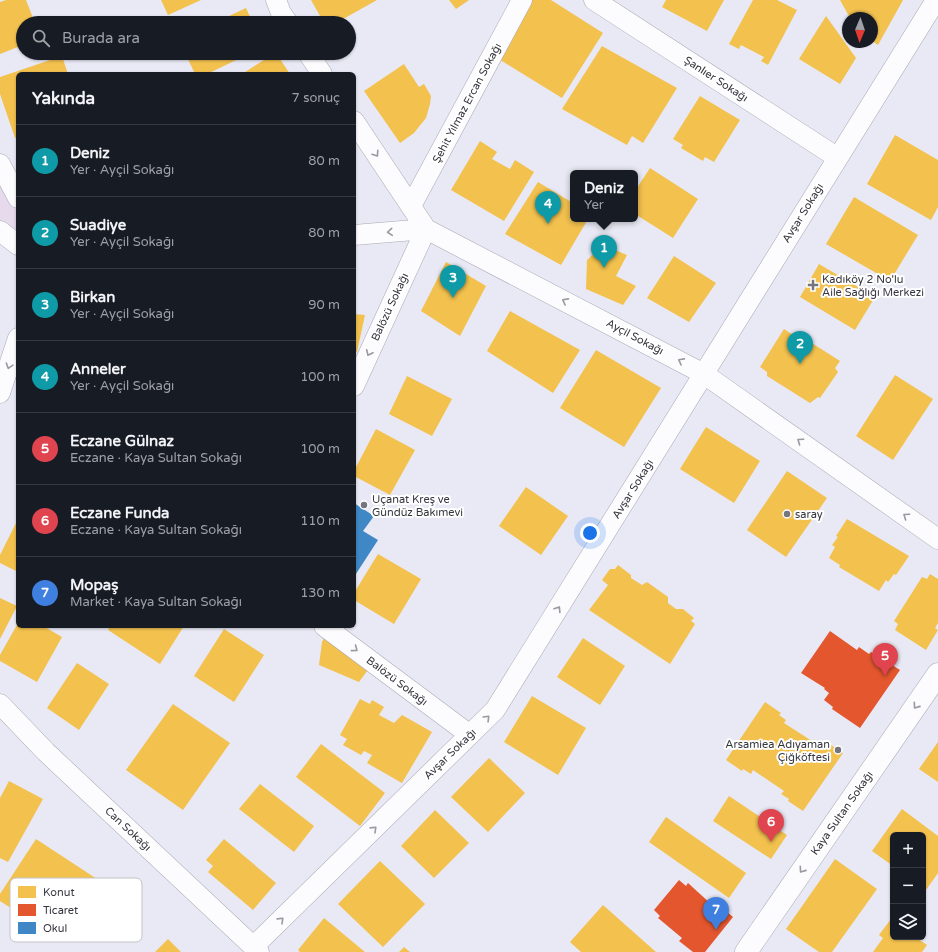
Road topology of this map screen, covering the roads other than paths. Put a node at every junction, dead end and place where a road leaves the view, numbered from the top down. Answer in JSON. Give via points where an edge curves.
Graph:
{"nodes":[{"id":1,"x":276,"y":0,"type":"edge"},
{"id":2,"x":522,"y":0,"type":"edge"},
{"id":3,"x":594,"y":0,"type":"edge"},
{"id":4,"x":936,"y":0,"type":"edge"},
{"id":5,"x":284,"y":16,"type":"edge"},
{"id":6,"x":313,"y":60,"type":"edge"},
{"id":7,"x":321,"y":72,"type":"edge"},
{"id":8,"x":356,"y":124,"type":"edge"},
{"id":9,"x":838,"y":158,"type":"junction"},
{"id":10,"x":0,"y":164,"type":"edge"},
{"id":11,"x":16,"y":194,"type":"edge"},
{"id":12,"x":411,"y":206,"type":"junction"},
{"id":13,"x":426,"y":228,"type":"junction"},
{"id":14,"x":0,"y":231,"type":"edge"},
{"id":15,"x":356,"y":235,"type":"edge"},
{"id":16,"x":16,"y":243,"type":"edge"},
{"id":17,"x":16,"y":344,"type":"edge"},
{"id":18,"x":704,"y":374,"type":"junction"},
{"id":19,"x":356,"y":382,"type":"edge"},
{"id":20,"x":0,"y":393,"type":"edge"},
{"id":21,"x":938,"y":539,"type":"edge"},
{"id":22,"x":327,"y":628,"type":"edge"},
{"id":23,"x":938,"y":674,"type":"edge"},
{"id":24,"x":0,"y":704,"type":"edge"},
{"id":25,"x":470,"y":735,"type":"junction"},
{"id":26,"x":256,"y":950,"type":"edge"},
{"id":27,"x":753,"y":950,"type":"edge"}],
"edges":[{"from":1,"to":5,"type":"street"},
{"from":2,"to":12,"type":"street","name":"Şehit Yılmaz Ercan Sokağı"},
{"from":3,"to":9,"type":"street","name":"Şanlıer Sokağı"},
{"from":4,"to":9,"type":"street","name":"Avşar Sokağı"},
{"from":6,"to":7,"type":"street"},
{"from":8,"to":12,"type":"street","name":"Ayçil Sokağı","one_way":true},
{"from":9,"to":18,"type":"street","name":"Avşar Sokağı"},
{"from":10,"to":11,"type":"street"},
{"from":12,"to":13,"type":"street","name":"Ayçil Sokağı"},
{"from":13,"to":15,"type":"street","one_way":true},
{"from":18,"to":13,"type":"street","name":"Ayçil Sokağı","one_way":true},
{"from":13,"to":19,"type":"street","name":"Balözü Sokağı","one_way":true},
{"from":14,"to":16,"type":"street"},
{"from":17,"to":20,"type":"street","one_way":true},
{"from":21,"to":18,"type":"street","name":"Ayçil Sokağı","one_way":true},
{"from":25,"to":18,"type":"street","name":"Avşar Sokağı","one_way":true,"via":[[495,710]]},
{"from":22,"to":25,"type":"street","name":"Balözü Sokağı","one_way":true},
{"from":23,"to":27,"type":"street","name":"Kaya Sultan Sokağı","one_way":true},
{"from":24,"to":26,"type":"street","name":"Can Sokağı","via":[[46,752]]},
{"from":26,"to":25,"type":"street","name":"Avşar Sokağı","one_way":true}]}
